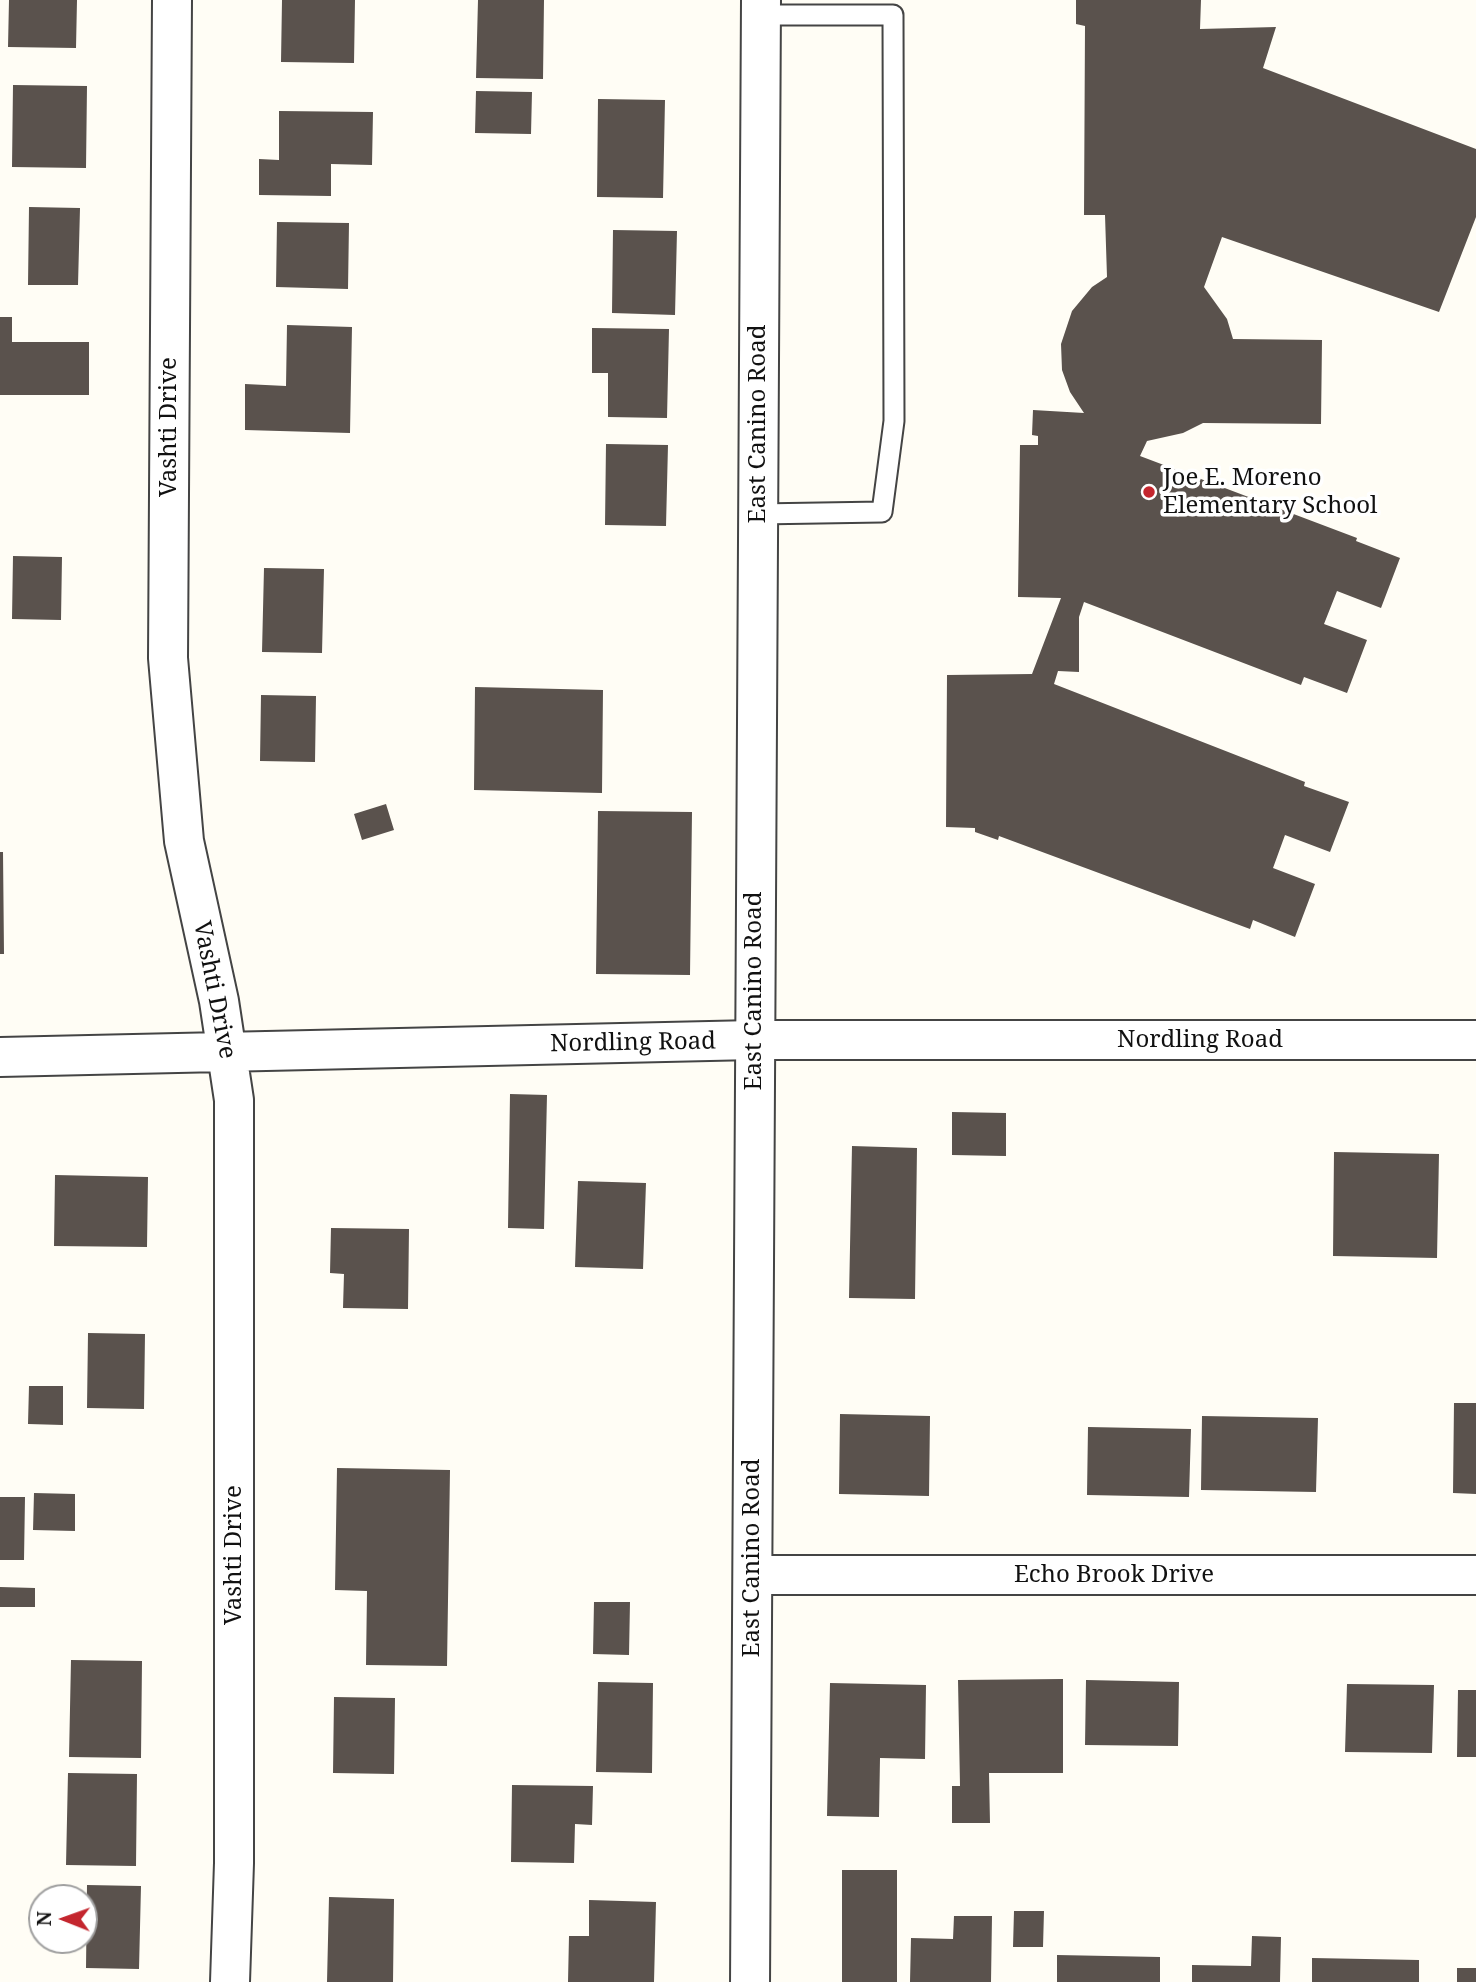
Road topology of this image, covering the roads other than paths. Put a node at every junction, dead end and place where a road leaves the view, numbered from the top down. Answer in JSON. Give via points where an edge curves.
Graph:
{"nodes":[{"id":1,"x":172,"y":0,"type":"edge"},
{"id":2,"x":761,"y":8,"type":"edge"},
{"id":3,"x":893,"y":8,"type":"edge"},
{"id":4,"x":758,"y":514,"type":"junction"},
{"id":5,"x":754,"y":1040,"type":"junction"},
{"id":6,"x":1476,"y":1040,"type":"edge"},
{"id":7,"x":226,"y":1051,"type":"junction"},
{"id":8,"x":0,"y":1056,"type":"edge"},
{"id":9,"x":753,"y":1575,"type":"junction"},
{"id":10,"x":1476,"y":1575,"type":"edge"},
{"id":11,"x":230,"y":1982,"type":"edge"},
{"id":12,"x":750,"y":1982,"type":"edge"}],
"edges":[{"from":1,"to":7,"type":"street","name":"Vashti Drive","via":[[168,658],[184,841]]},
{"from":2,"to":3,"type":"lane"},
{"from":2,"to":4,"type":"street","name":"East Canino Road"},
{"from":3,"to":4,"type":"lane","via":[[894,421],[882,512]]},
{"from":4,"to":5,"type":"street","name":"East Canino Road"},
{"from":5,"to":6,"type":"street","name":"Nordling Road"},
{"from":5,"to":7,"type":"street","name":"Nordling Road"},
{"from":5,"to":9,"type":"street","name":"East Canino Road"},
{"from":7,"to":8,"type":"street","name":"Nordling Road"},
{"from":7,"to":11,"type":"street","name":"Vashti Drive","via":[[234,1100]]},
{"from":9,"to":10,"type":"street","name":"Echo Brook Drive"},
{"from":9,"to":12,"type":"street","name":"East Canino Road"}]}
